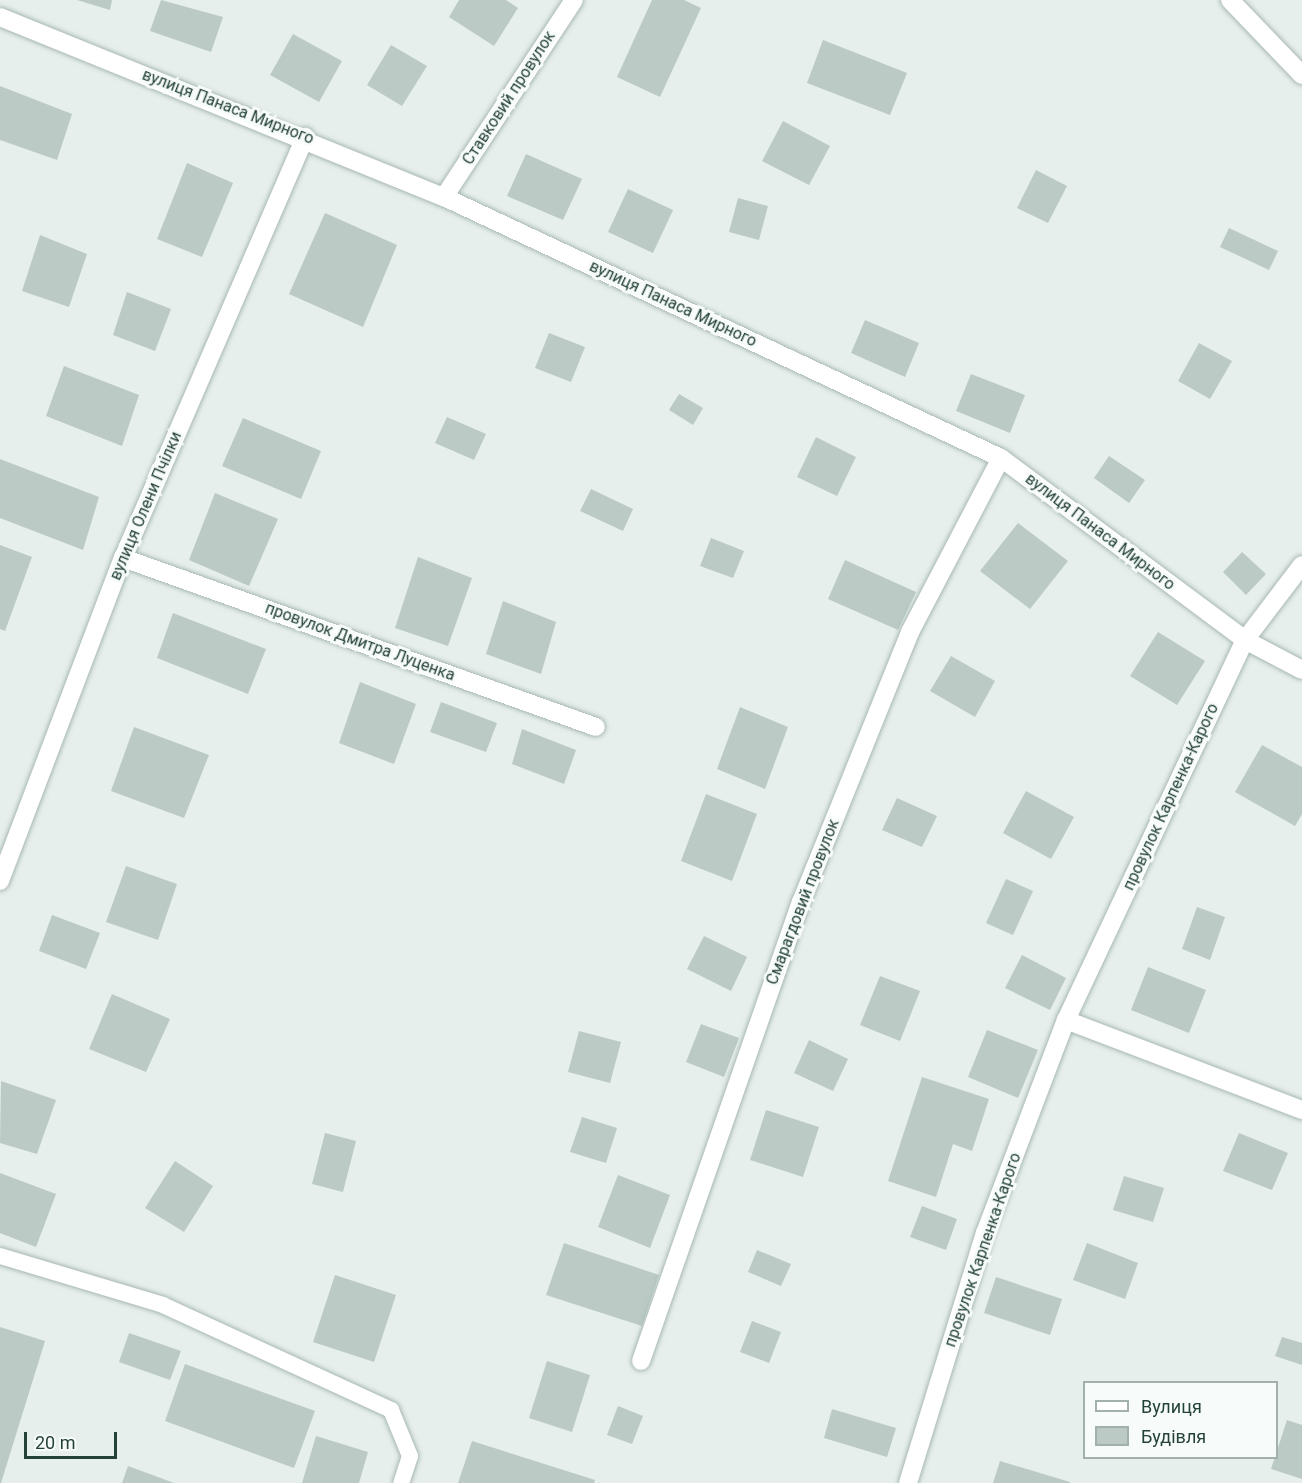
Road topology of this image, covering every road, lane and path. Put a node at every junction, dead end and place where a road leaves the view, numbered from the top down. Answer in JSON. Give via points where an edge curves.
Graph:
{"nodes":[{"id":1,"x":574,"y":0,"type":"edge"},
{"id":2,"x":1230,"y":0,"type":"edge"},
{"id":3,"x":0,"y":17,"type":"edge"},
{"id":4,"x":1302,"y":75,"type":"edge"},
{"id":5,"x":305,"y":137,"type":"junction"},
{"id":6,"x":444,"y":197,"type":"junction"},
{"id":7,"x":1001,"y":458,"type":"junction"},
{"id":8,"x":123,"y":558,"type":"junction"},
{"id":9,"x":1302,"y":565,"type":"edge"},
{"id":10,"x":1245,"y":640,"type":"junction"},
{"id":11,"x":1302,"y":670,"type":"edge"},
{"id":12,"x":596,"y":726,"type":"dead end"},
{"id":13,"x":0,"y":881,"type":"edge"},
{"id":14,"x":1065,"y":1020,"type":"junction"},
{"id":15,"x":1302,"y":1110,"type":"edge"},
{"id":16,"x":0,"y":1256,"type":"edge"},
{"id":17,"x":640,"y":1361,"type":"dead end"},
{"id":18,"x":401,"y":1483,"type":"edge"},
{"id":19,"x":908,"y":1483,"type":"edge"}],
"edges":[{"from":1,"to":6,"type":"street","name":"Ставковий провулок"},
{"from":2,"to":4,"type":"street"},
{"from":3,"to":5,"type":"street","name":"вулиця Панаса Мирного"},
{"from":5,"to":6,"type":"street","name":"вулиця Панаса Мирного"},
{"from":5,"to":8,"type":"street","name":"вулиця Олени Пчілки"},
{"from":6,"to":7,"type":"street","name":"вулиця Панаса Мирного"},
{"from":7,"to":10,"type":"street","name":"вулиця Панаса Мирного"},
{"from":7,"to":17,"type":"street","name":"Смарагдовий провулок","via":[[910,632],[806,891]]},
{"from":8,"to":12,"type":"street","name":"провулок Дмитра Луценка"},
{"from":8,"to":13,"type":"street","name":"вулиця Олени Пчілки"},
{"from":9,"to":10,"type":"street","name":"провулок Карпенка-Карого"},
{"from":10,"to":11,"type":"street","name":"вулиця Панаса Мирного"},
{"from":10,"to":14,"type":"street","name":"провулок Карпенка-Карого"},
{"from":14,"to":15,"type":"street"},
{"from":14,"to":19,"type":"street","name":"провулок Карпенка-Карого","via":[[985,1233]]},
{"from":16,"to":18,"type":"lane","via":[[163,1305],[392,1410],[410,1456]]}]}
